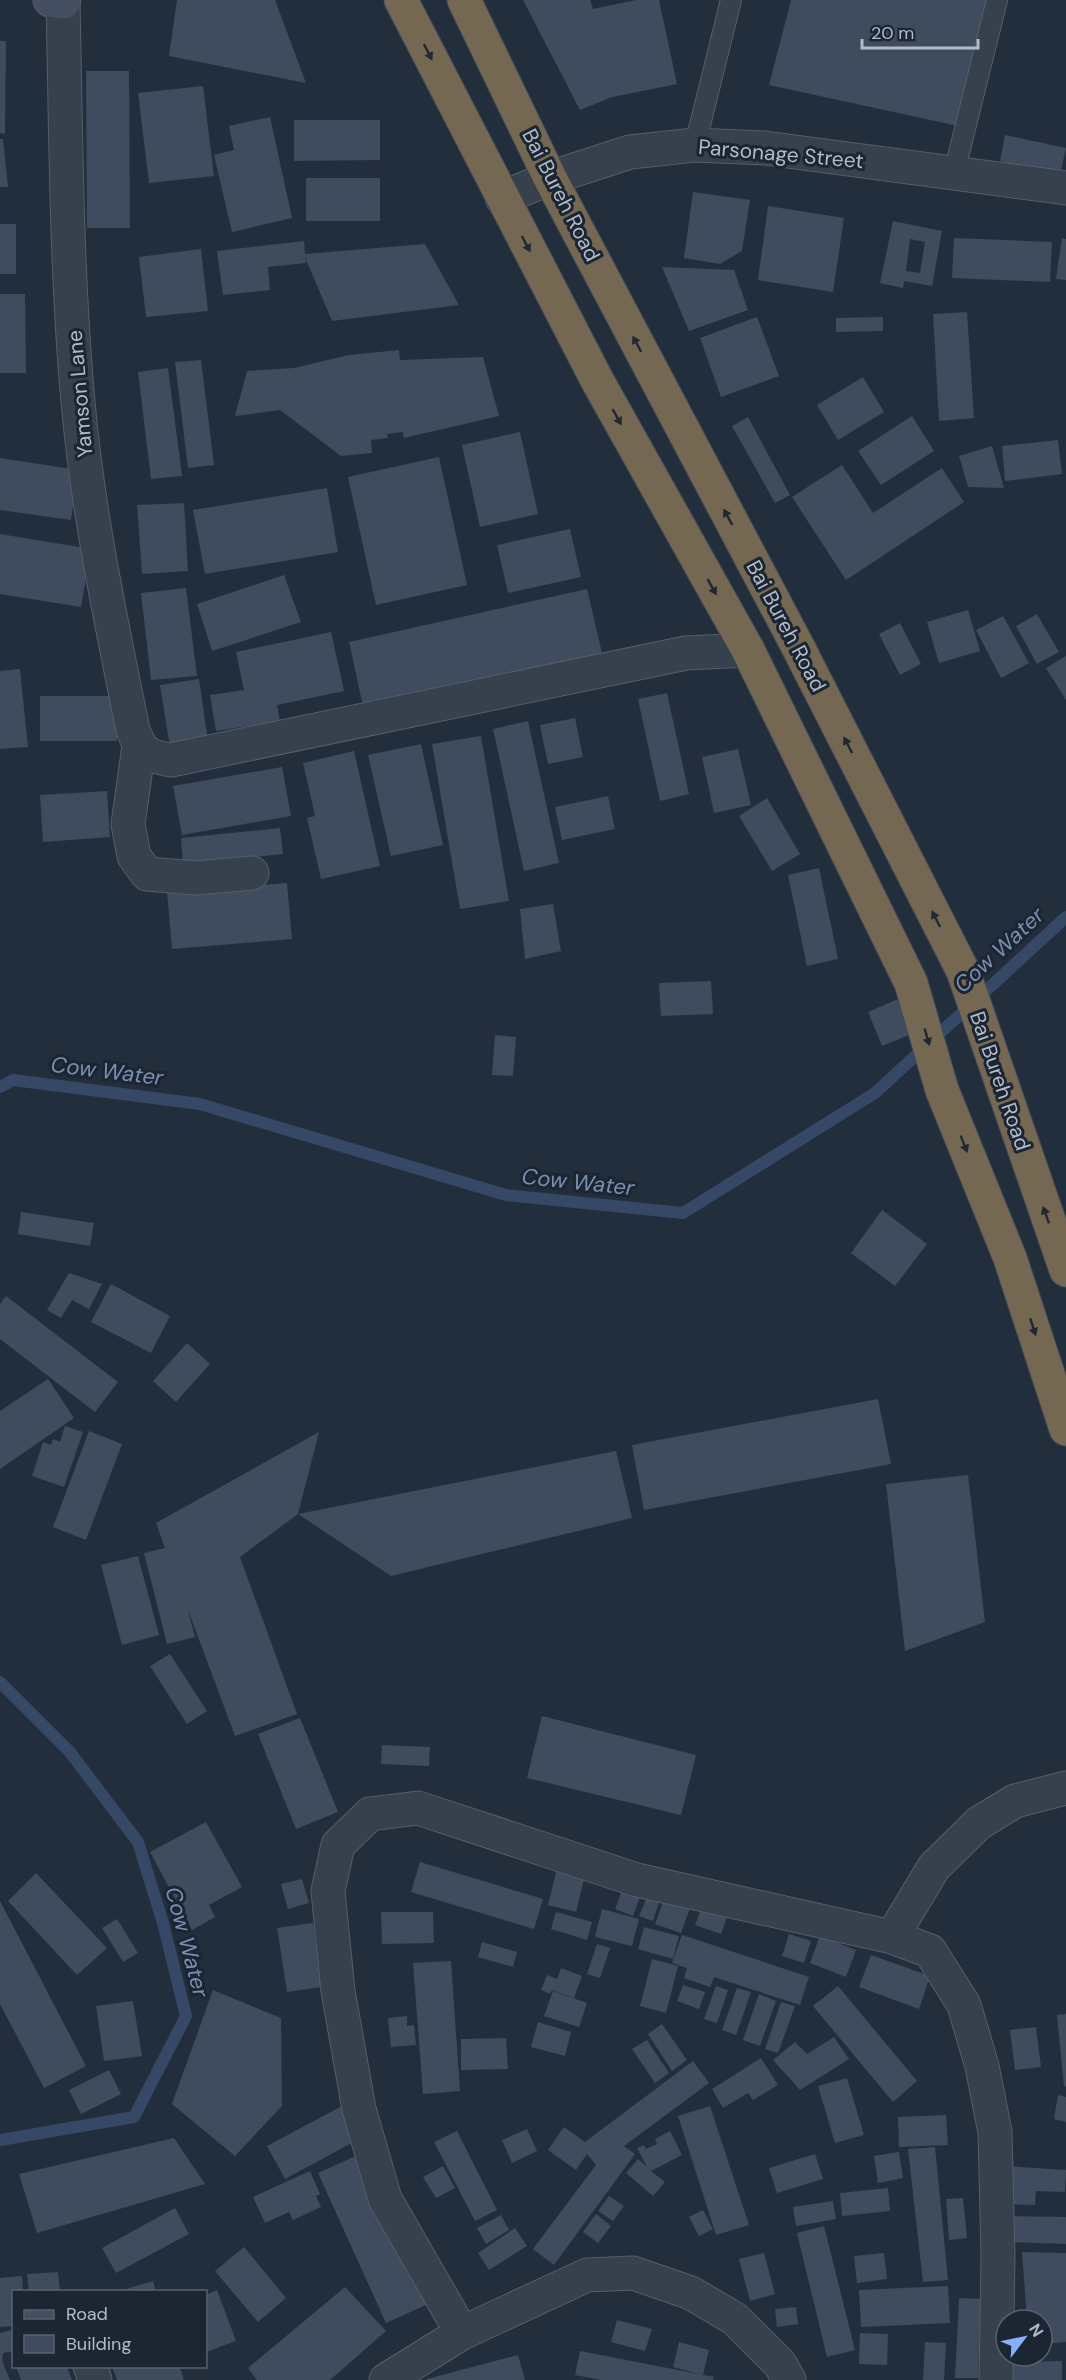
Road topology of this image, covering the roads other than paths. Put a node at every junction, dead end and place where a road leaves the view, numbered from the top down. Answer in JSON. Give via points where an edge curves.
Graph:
{"nodes":[{"id":1,"x":401,"y":0,"type":"edge"},
{"id":2,"x":464,"y":0,"type":"edge"},
{"id":3,"x":730,"y":0,"type":"edge"},
{"id":4,"x":997,"y":0,"type":"edge"},
{"id":5,"x":59,"y":1,"type":"edge"},
{"id":6,"x":695,"y":145,"type":"junction"},
{"id":7,"x":954,"y":173,"type":"junction"},
{"id":8,"x":550,"y":178,"type":"junction"},
{"id":9,"x":1066,"y":188,"type":"edge"},
{"id":10,"x":502,"y":198,"type":"junction"},
{"id":11,"x":748,"y":650,"type":"junction"},
{"id":12,"x":139,"y":746,"type":"junction"},
{"id":13,"x":252,"y":873,"type":"dead end"},
{"id":14,"x":1066,"y":1270,"type":"edge"},
{"id":15,"x":1066,"y":1428,"type":"edge"},
{"id":16,"x":1066,"y":1788,"type":"edge"},
{"id":17,"x":892,"y":1937,"type":"junction"},
{"id":18,"x":462,"y":2333,"type":"junction"},
{"id":19,"x":386,"y":2380,"type":"edge"},
{"id":20,"x":789,"y":2380,"type":"edge"},
{"id":21,"x":996,"y":2380,"type":"edge"}],
"edges":[{"from":1,"to":10,"type":"highway","one_way":true},
{"from":2,"to":8,"type":"highway","name":"Bai Bureh Road"},
{"from":3,"to":6,"type":"lane"},
{"from":4,"to":7,"type":"lane"},
{"from":5,"to":12,"type":"street","name":"Yamson Lane","via":[[78,403],[98,562]]},
{"from":6,"to":7,"type":"street","name":"Parsonage Street","via":[[765,148]]},
{"from":6,"to":8,"type":"street","name":"Parsonage Street","via":[[630,152]]},
{"from":7,"to":9,"type":"street","name":"Parsonage Street"},
{"from":8,"to":10,"type":"street","name":"Parsonage Street"},
{"from":14,"to":8,"type":"highway","name":"Bai Bureh Road","one_way":true,"via":[[963,971],[797,645]]},
{"from":10,"to":11,"type":"highway","one_way":true,"via":[[602,390]]},
{"from":11,"to":12,"type":"street","via":[[686,652],[171,760],[152,757]]},
{"from":11,"to":15,"type":"highway","one_way":true,"via":[[911,983],[942,1090],[1010,1258]]},
{"from":12,"to":13,"type":"street","via":[[128,824],[134,856],[147,874],[196,878]]},
{"from":16,"to":17,"type":"street","via":[[1016,1801],[979,1823],[934,1868]]},
{"from":17,"to":18,"type":"street","via":[[637,1880],[418,1808],[370,1814],[339,1845],[328,1891],[338,1991],[359,2109],[385,2199]]},
{"from":17,"to":21,"type":"street","via":[[930,1951],[964,2005],[982,2066],[995,2132]]},
{"from":18,"to":19,"type":"street"},
{"from":18,"to":20,"type":"street","via":[[587,2276],[633,2273],[691,2293],[735,2319],[780,2364]]}]}
